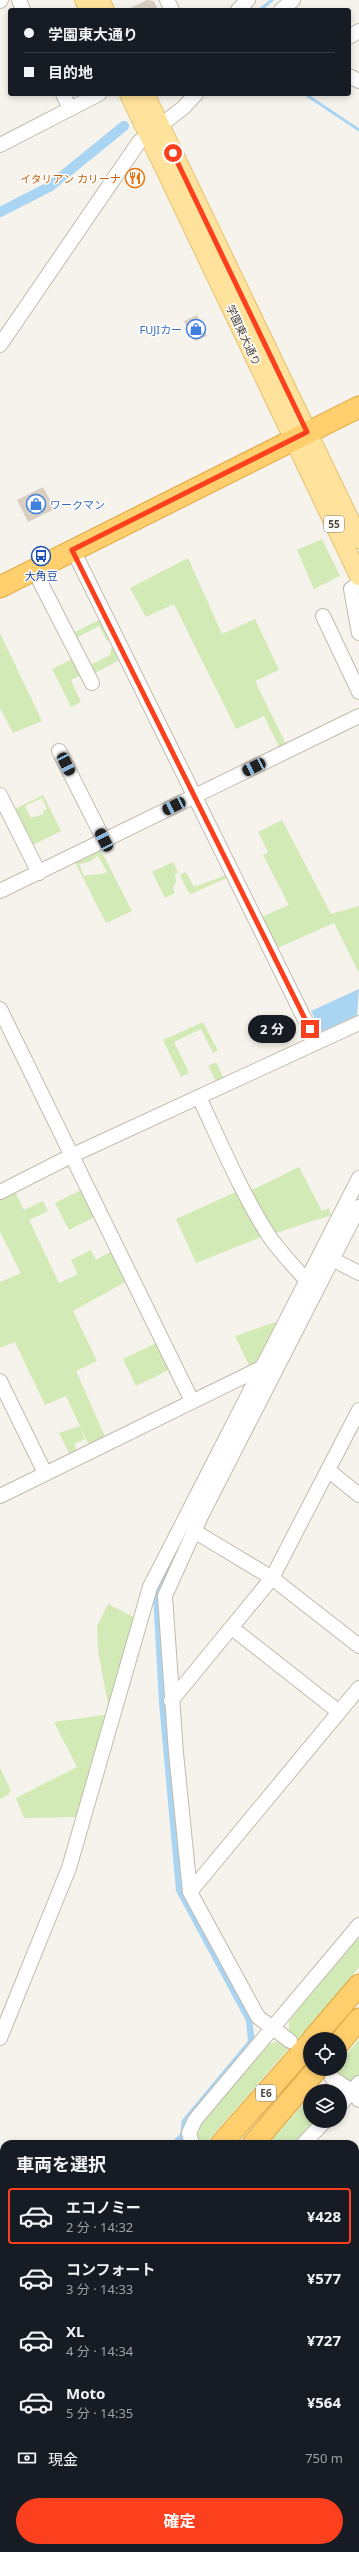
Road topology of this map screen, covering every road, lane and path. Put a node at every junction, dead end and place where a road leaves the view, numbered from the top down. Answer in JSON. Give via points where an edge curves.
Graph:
{"nodes":[{"id":1,"x":248,"y":0,"type":"edge"},
{"id":2,"x":293,"y":0,"type":"edge"},
{"id":3,"x":240,"y":8,"type":"edge"},
{"id":4,"x":283,"y":8,"type":"edge"},
{"id":5,"x":64,"y":96,"type":"edge"},
{"id":6,"x":95,"y":96,"type":"edge"},
{"id":7,"x":129,"y":96,"type":"edge"},
{"id":8,"x":146,"y":96,"type":"edge"},
{"id":9,"x":194,"y":96,"type":"edge"},
{"id":10,"x":70,"y":109,"type":"junction"},
{"id":11,"x":154,"y":130,"type":"junction"},
{"id":12,"x":0,"y":145,"type":"edge"},
{"id":13,"x":0,"y":345,"type":"edge"},
{"id":14,"x":359,"y":407,"type":"edge"},
{"id":15,"x":300,"y":436,"type":"junction"},
{"id":16,"x":359,"y":539,"type":"edge"},
{"id":17,"x":72,"y":550,"type":"junction"},
{"id":18,"x":34,"y":570,"type":"junction"},
{"id":19,"x":359,"y":576,"type":"edge"},
{"id":20,"x":359,"y":583,"type":"edge"},
{"id":21,"x":0,"y":587,"type":"edge"},
{"id":22,"x":323,"y":616,"type":"dead end"},
{"id":23,"x":359,"y":634,"type":"edge"},
{"id":24,"x":92,"y":683,"type":"dead end"},
{"id":25,"x":359,"y":692,"type":"edge"},
{"id":26,"x":359,"y":716,"type":"edge"},
{"id":27,"x":59,"y":751,"type":"dead end"},
{"id":28,"x":0,"y":795,"type":"edge"},
{"id":29,"x":194,"y":796,"type":"junction"},
{"id":30,"x":104,"y":840,"type":"junction"},
{"id":31,"x":39,"y":873,"type":"junction"},
{"id":32,"x":0,"y":891,"type":"edge"},
{"id":33,"x":0,"y":1009,"type":"edge"},
{"id":34,"x":359,"y":1023,"type":"edge"},
{"id":35,"x":316,"y":1042,"type":"junction"},
{"id":36,"x":199,"y":1097,"type":"junction"},
{"id":37,"x":73,"y":1155,"type":"junction"},
{"id":38,"x":359,"y":1178,"type":"edge"},
{"id":39,"x":0,"y":1192,"type":"edge"},
{"id":40,"x":359,"y":1206,"type":"edge"},
{"id":41,"x":332,"y":1259,"type":"junction"},
{"id":42,"x":359,"y":1273,"type":"edge"},
{"id":43,"x":306,"y":1280,"type":"junction"},
{"id":44,"x":261,"y":1368,"type":"junction"},
{"id":45,"x":0,"y":1381,"type":"edge"},
{"id":46,"x":192,"y":1401,"type":"junction"},
{"id":47,"x":359,"y":1410,"type":"edge"},
{"id":48,"x":328,"y":1470,"type":"junction"},
{"id":49,"x":45,"y":1473,"type":"junction"},
{"id":50,"x":359,"y":1495,"type":"edge"},
{"id":51,"x":0,"y":1496,"type":"edge"},
{"id":52,"x":194,"y":1531,"type":"junction"},
{"id":53,"x":272,"y":1578,"type":"junction"},
{"id":54,"x":232,"y":1628,"type":"junction"},
{"id":55,"x":359,"y":1646,"type":"edge"},
{"id":56,"x":359,"y":1688,"type":"edge"},
{"id":57,"x":171,"y":1700,"type":"junction"},
{"id":58,"x":339,"y":1712,"type":"junction"},
{"id":59,"x":190,"y":1892,"type":"junction"},
{"id":60,"x":359,"y":1925,"type":"edge"},
{"id":61,"x":359,"y":1985,"type":"edge"},
{"id":62,"x":359,"y":2019,"type":"edge"},
{"id":63,"x":274,"y":2029,"type":"junction"},
{"id":64,"x":319,"y":2032,"type":"edge"},
{"id":65,"x":347,"y":2034,"type":"edge"},
{"id":66,"x":0,"y":2038,"type":"edge"},
{"id":67,"x":300,"y":2042,"type":"edge"},
{"id":68,"x":321,"y":2076,"type":"edge"},
{"id":69,"x":330,"y":2076,"type":"edge"},
{"id":70,"x":357,"y":2091,"type":"edge"},
{"id":71,"x":347,"y":2099,"type":"edge"},
{"id":72,"x":318,"y":2128,"type":"edge"},
{"id":73,"x":191,"y":2140,"type":"edge"},
{"id":74,"x":224,"y":2140,"type":"edge"},
{"id":75,"x":257,"y":2140,"type":"edge"},
{"id":76,"x":307,"y":2140,"type":"edge"}],
"edges":[{"from":1,"to":3,"type":"street"},
{"from":2,"to":4,"type":"street"},
{"from":5,"to":10,"type":"street"},
{"from":6,"to":10,"type":"street"},
{"from":7,"to":11,"type":"main road","name":"学園東大通り","number":"55"},
{"from":8,"to":11,"type":"main road","name":"学園東大通り","number":"55"},
{"from":9,"to":11,"type":"street"},
{"from":10,"to":12,"type":"street"},
{"from":11,"to":13,"type":"street","via":[[139,142]]},
{"from":11,"to":15,"type":"main road","name":"学園東大通り","number":"55"},
{"from":14,"to":15,"type":"highway"},
{"from":15,"to":16,"type":"main road","name":"学園東大通り","number":"55"},
{"from":15,"to":17,"type":"highway"},
{"from":15,"to":19,"type":"main road","name":"学園東大通り","number":"55"},
{"from":17,"to":18,"type":"highway"},
{"from":17,"to":29,"type":"street"},
{"from":18,"to":21,"type":"highway"},
{"from":18,"to":24,"type":"street"},
{"from":20,"to":23,"type":"street","via":[[351,589]]},
{"from":22,"to":25,"type":"street"},
{"from":26,"to":29,"type":"street"},
{"from":27,"to":30,"type":"street"},
{"from":28,"to":31,"type":"street"},
{"from":29,"to":30,"type":"street"},
{"from":29,"to":35,"type":"street"},
{"from":30,"to":31,"type":"street"},
{"from":31,"to":32,"type":"street"},
{"from":33,"to":37,"type":"street"},
{"from":34,"to":35,"type":"street"},
{"from":35,"to":36,"type":"street"},
{"from":36,"to":37,"type":"street"},
{"from":36,"to":43,"type":"street","via":[[252,1207],[270,1237]]},
{"from":37,"to":39,"type":"street"},
{"from":37,"to":46,"type":"street"},
{"from":38,"to":43,"type":"street"},
{"from":40,"to":41,"type":"street"},
{"from":41,"to":42,"type":"street"},
{"from":41,"to":52,"type":"street"},
{"from":43,"to":44,"type":"street"},
{"from":44,"to":46,"type":"street"},
{"from":44,"to":66,"type":"street","via":[[150,1587],[69,1868]]},
{"from":45,"to":49,"type":"street"},
{"from":46,"to":49,"type":"street"},
{"from":47,"to":48,"type":"street"},
{"from":48,"to":50,"type":"street"},
{"from":48,"to":53,"type":"street"},
{"from":49,"to":51,"type":"street"},
{"from":52,"to":53,"type":"street"},
{"from":52,"to":57,"type":"street","via":[[165,1596]]},
{"from":53,"to":54,"type":"street"},
{"from":53,"to":55,"type":"street"},
{"from":54,"to":57,"type":"street"},
{"from":54,"to":58,"type":"street"},
{"from":56,"to":58,"type":"street"},
{"from":57,"to":59,"type":"street"},
{"from":58,"to":59,"type":"street"},
{"from":59,"to":63,"type":"street","via":[[258,2017]]},
{"from":60,"to":63,"type":"street"},
{"from":61,"to":64,"type":"highway"},
{"from":62,"to":65,"type":"highway"},
{"from":63,"to":67,"type":"street"},
{"from":63,"to":73,"type":"street","via":[[195,2120],[189,2133]]},
{"from":67,"to":74,"type":"highway","number":"E6"},
{"from":68,"to":75,"type":"highway","number":"E6"},
{"from":69,"to":70,"type":"street"},
{"from":70,"to":71,"type":"street"},
{"from":72,"to":76,"type":"street"}]}
